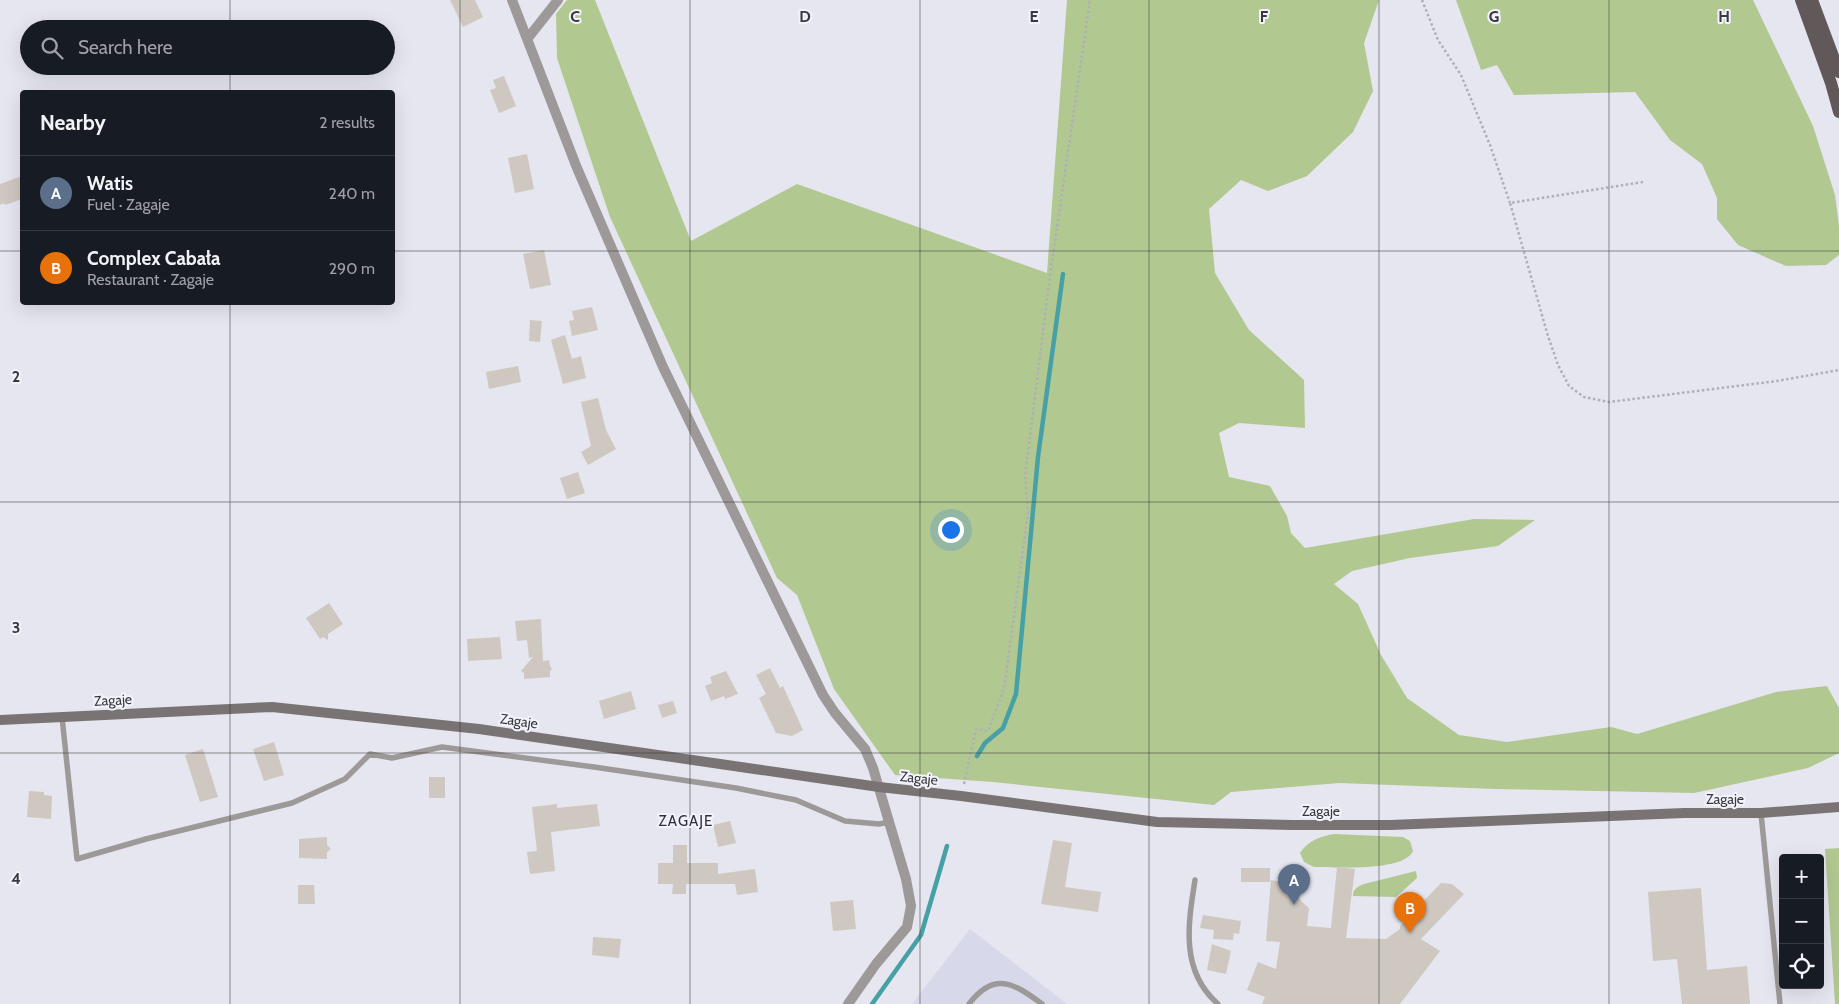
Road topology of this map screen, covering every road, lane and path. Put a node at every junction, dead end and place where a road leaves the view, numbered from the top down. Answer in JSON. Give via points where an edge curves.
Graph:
{"nodes":[{"id":1,"x":512,"y":0,"type":"edge"},
{"id":2,"x":558,"y":0,"type":"edge"},
{"id":3,"x":1090,"y":0,"type":"edge"},
{"id":4,"x":1422,"y":0,"type":"edge"},
{"id":5,"x":1801,"y":0,"type":"edge"},
{"id":6,"x":1812,"y":0,"type":"edge"},
{"id":7,"x":528,"y":38,"type":"junction"},
{"id":8,"x":1839,"y":72,"type":"edge"},
{"id":9,"x":1839,"y":112,"type":"edge"},
{"id":10,"x":1643,"y":182,"type":"dead end"},
{"id":11,"x":1510,"y":203,"type":"junction"},
{"id":12,"x":1839,"y":370,"type":"edge"},
{"id":13,"x":62,"y":717,"type":"junction"},
{"id":14,"x":0,"y":720,"type":"edge"},
{"id":15,"x":879,"y":787,"type":"junction"},
{"id":16,"x":961,"y":796,"type":"junction"},
{"id":17,"x":1839,"y":807,"type":"edge"},
{"id":18,"x":1761,"y":812,"type":"junction"},
{"id":19,"x":890,"y":822,"type":"junction"},
{"id":20,"x":1195,"y":880,"type":"dead end"},
{"id":21,"x":848,"y":1004,"type":"edge"},
{"id":22,"x":969,"y":1004,"type":"edge"},
{"id":23,"x":1042,"y":1004,"type":"edge"},
{"id":24,"x":1218,"y":1004,"type":"edge"},
{"id":25,"x":1780,"y":1004,"type":"edge"}],
"edges":[{"from":1,"to":7,"type":"street"},
{"from":2,"to":7,"type":"street"},
{"from":3,"to":16,"type":"path","via":[[1026,466],[1028,514],[1004,689],[988,730],[976,729]]},
{"from":4,"to":11,"type":"path","via":[[1438,40],[1460,75]]},
{"from":5,"to":9,"type":"main road"},
{"from":6,"to":8,"type":"main road"},
{"from":7,"to":15,"type":"street","via":[[577,168],[663,367],[823,695],[834,714],[865,749]]},
{"from":10,"to":11,"type":"path"},
{"from":11,"to":12,"type":"path","via":[[1558,365],[1569,386],[1584,397],[1609,402]]},
{"from":13,"to":14,"type":"main road","name":"Zagaje"},
{"from":13,"to":15,"type":"main road","name":"Zagaje","via":[[272,707],[479,730]]},
{"from":13,"to":19,"type":"lane","via":[[76,859],[292,802],[345,779],[370,754],[392,758],[442,747],[736,788],[796,800],[845,821]]},
{"from":15,"to":16,"type":"main road","name":"Zagaje"},
{"from":15,"to":19,"type":"street"},
{"from":16,"to":18,"type":"main road","name":"Zagaje","via":[[1157,822],[1292,825],[1428,824]]},
{"from":17,"to":18,"type":"main road","name":"Zagaje"},
{"from":18,"to":25,"type":"lane"},
{"from":19,"to":21,"type":"street","via":[[911,906],[907,927]]},
{"from":20,"to":24,"type":"lane","via":[[1188,923],[1190,948],[1195,974],[1207,995]]},
{"from":22,"to":23,"type":"lane","via":[[978,992],[991,984],[1008,983]]}]}
